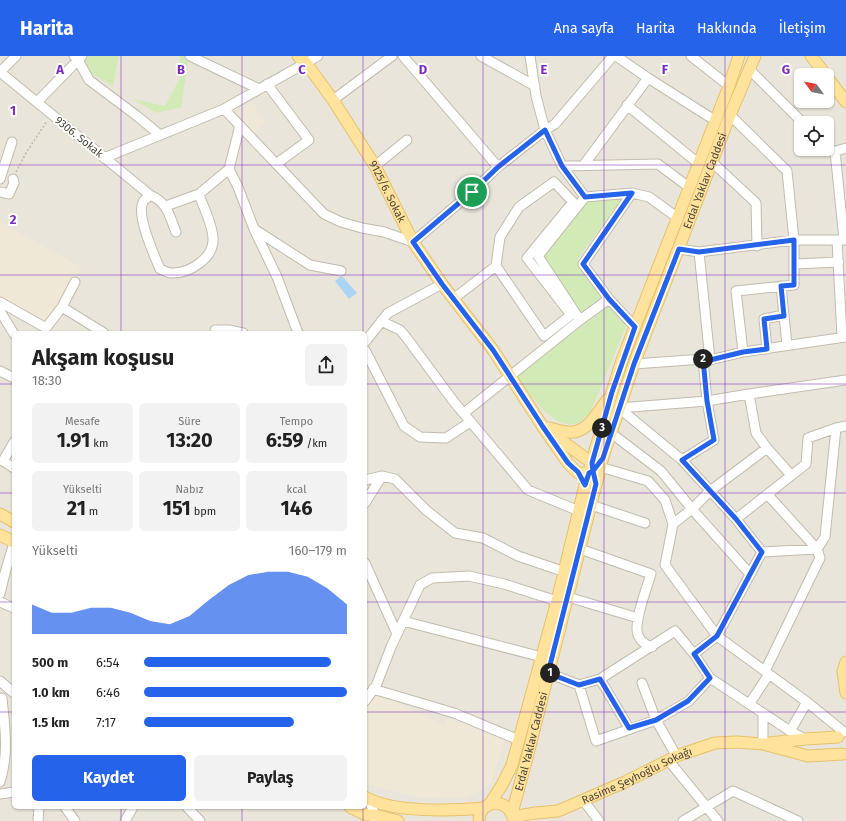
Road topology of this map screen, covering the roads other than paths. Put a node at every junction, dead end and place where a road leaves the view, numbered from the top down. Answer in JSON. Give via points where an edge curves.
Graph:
{"nodes":[{"id":1,"x":16,"y":56,"type":"edge"},
{"id":2,"x":190,"y":56,"type":"edge"},
{"id":3,"x":318,"y":56,"type":"edge"},
{"id":4,"x":392,"y":56,"type":"edge"},
{"id":5,"x":403,"y":56,"type":"edge"},
{"id":6,"x":481,"y":56,"type":"edge"},
{"id":7,"x":530,"y":56,"type":"edge"},
{"id":8,"x":615,"y":56,"type":"edge"},
{"id":9,"x":691,"y":56,"type":"edge"},
{"id":10,"x":739,"y":56,"type":"edge"},
{"id":11,"x":755,"y":56,"type":"edge"},
{"id":12,"x":811,"y":56,"type":"edge"},
{"id":13,"x":78,"y":57,"type":"edge"},
{"id":14,"x":302,"y":59,"type":"edge"},
{"id":15,"x":820,"y":68,"type":"edge"},
{"id":16,"x":749,"y":69,"type":"junction"},
{"id":17,"x":0,"y":72,"type":"edge"},
{"id":18,"x":648,"y":78,"type":"junction"},
{"id":19,"x":267,"y":84,"type":"junction"},
{"id":20,"x":535,"y":86,"type":"junction"},
{"id":21,"x":729,"y":86,"type":"junction"},
{"id":22,"x":834,"y":86,"type":"edge"},
{"id":23,"x":259,"y":89,"type":"junction"},
{"id":24,"x":333,"y":100,"type":"junction"},
{"id":25,"x":37,"y":102,"type":"junction"},
{"id":26,"x":846,"y":102,"type":"edge"},
{"id":27,"x":628,"y":105,"type":"junction"},
{"id":28,"x":224,"y":109,"type":"junction"},
{"id":29,"x":730,"y":115,"type":"junction"},
{"id":30,"x":796,"y":116,"type":"edge"},
{"id":31,"x":716,"y":121,"type":"junction"},
{"id":32,"x":240,"y":125,"type":"junction"},
{"id":33,"x":545,"y":130,"type":"junction"},
{"id":34,"x":160,"y":135,"type":"junction"},
{"id":35,"x":407,"y":140,"type":"dead end"},
{"id":36,"x":12,"y":142,"type":"dead end"},
{"id":37,"x":846,"y":148,"type":"edge"},
{"id":38,"x":834,"y":149,"type":"edge"},
{"id":39,"x":832,"y":156,"type":"edge"},
{"id":40,"x":104,"y":158,"type":"junction"},
{"id":41,"x":712,"y":162,"type":"junction"},
{"id":42,"x":276,"y":164,"type":"junction"},
{"id":43,"x":699,"y":164,"type":"junction"},
{"id":44,"x":375,"y":166,"type":"junction"},
{"id":45,"x":562,"y":166,"type":"junction"},
{"id":46,"x":583,"y":166,"type":"junction"},
{"id":47,"x":498,"y":167,"type":"junction"},
{"id":48,"x":229,"y":169,"type":"junction"},
{"id":49,"x":13,"y":179,"type":"road end"},
{"id":50,"x":0,"y":180,"type":"edge"},
{"id":51,"x":690,"y":188,"type":"junction"},
{"id":52,"x":0,"y":192,"type":"edge"},
{"id":53,"x":632,"y":193,"type":"junction"},
{"id":54,"x":198,"y":194,"type":"junction"},
{"id":55,"x":150,"y":195,"type":"junction"},
{"id":56,"x":585,"y":197,"type":"junction"},
{"id":57,"x":166,"y":206,"type":"junction"},
{"id":58,"x":678,"y":218,"type":"junction"},
{"id":59,"x":254,"y":229,"type":"junction"},
{"id":60,"x":176,"y":232,"type":"dead end"},
{"id":61,"x":794,"y":240,"type":"junction"},
{"id":62,"x":843,"y":240,"type":"edge"},
{"id":63,"x":413,"y":242,"type":"junction"},
{"id":64,"x":757,"y":246,"type":"junction"},
{"id":65,"x":679,"y":249,"type":"junction"},
{"id":66,"x":699,"y":252,"type":"junction"},
{"id":67,"x":839,"y":262,"type":"junction"},
{"id":68,"x":795,"y":264,"type":"junction"},
{"id":69,"x":496,"y":266,"type":"junction"},
{"id":70,"x":341,"y":271,"type":"dead end"},
{"id":71,"x":74,"y":282,"type":"dead end"},
{"id":72,"x":442,"y":284,"type":"junction"},
{"id":73,"x":781,"y":286,"type":"junction"},
{"id":74,"x":453,"y":299,"type":"junction"},
{"id":75,"x":609,"y":299,"type":"junction"},
{"id":76,"x":0,"y":302,"type":"edge"},
{"id":77,"x":62,"y":307,"type":"junction"},
{"id":78,"x":0,"y":311,"type":"edge"},
{"id":79,"x":784,"y":316,"type":"junction"},
{"id":80,"x":580,"y":320,"type":"junction"},
{"id":81,"x":381,"y":321,"type":"junction"},
{"id":82,"x":635,"y":327,"type":"junction"},
{"id":83,"x":215,"y":330,"type":"dead end"},
{"id":84,"x":12,"y":331,"type":"edge"},
{"id":85,"x":101,"y":331,"type":"edge"},
{"id":86,"x":233,"y":331,"type":"edge"},
{"id":87,"x":297,"y":331,"type":"edge"},
{"id":88,"x":844,"y":337,"type":"edge"},
{"id":89,"x":367,"y":339,"type":"edge"},
{"id":90,"x":787,"y":345,"type":"junction"},
{"id":91,"x":767,"y":349,"type":"junction"},
{"id":92,"x":743,"y":352,"type":"junction"},
{"id":93,"x":367,"y":354,"type":"edge"},
{"id":94,"x":706,"y":360,"type":"junction"},
{"id":95,"x":634,"y":364,"type":"junction"},
{"id":96,"x":0,"y":371,"type":"edge"},
{"id":97,"x":12,"y":377,"type":"edge"},
{"id":98,"x":512,"y":377,"type":"junction"},
{"id":99,"x":846,"y":380,"type":"edge"},
{"id":100,"x":612,"y":392,"type":"junction"},
{"id":101,"x":749,"y":394,"type":"junction"},
{"id":102,"x":707,"y":401,"type":"junction"},
{"id":103,"x":620,"y":408,"type":"junction"},
{"id":104,"x":464,"y":413,"type":"junction"},
{"id":105,"x":470,"y":422,"type":"junction"},
{"id":106,"x":846,"y":426,"type":"edge"},
{"id":107,"x":543,"y":427,"type":"junction"},
{"id":108,"x":836,"y":428,"type":"junction"},
{"id":109,"x":611,"y":433,"type":"junction"},
{"id":110,"x":12,"y":445,"type":"edge"},
{"id":111,"x":767,"y":448,"type":"junction"},
{"id":112,"x":682,"y":460,"type":"junction"},
{"id":113,"x":12,"y":467,"type":"edge"},
{"id":114,"x":592,"y":467,"type":"junction"},
{"id":115,"x":382,"y":476,"type":"junction"},
{"id":116,"x":791,"y":476,"type":"junction"},
{"id":117,"x":367,"y":480,"type":"edge"},
{"id":118,"x":591,"y":485,"type":"junction"},
{"id":119,"x":710,"y":491,"type":"junction"},
{"id":120,"x":768,"y":495,"type":"junction"},
{"id":121,"x":367,"y":500,"type":"edge"},
{"id":122,"x":591,"y":505,"type":"junction"},
{"id":123,"x":692,"y":509,"type":"junction"},
{"id":124,"x":579,"y":511,"type":"junction"},
{"id":125,"x":0,"y":514,"type":"edge"},
{"id":126,"x":736,"y":519,"type":"junction"},
{"id":127,"x":12,"y":521,"type":"edge"},
{"id":128,"x":645,"y":523,"type":"dead end"},
{"id":129,"x":673,"y":524,"type":"junction"},
{"id":130,"x":0,"y":535,"type":"edge"},
{"id":131,"x":12,"y":541,"type":"edge"},
{"id":132,"x":12,"y":549,"type":"edge"},
{"id":133,"x":580,"y":549,"type":"junction"},
{"id":134,"x":817,"y":549,"type":"junction"},
{"id":135,"x":762,"y":552,"type":"junction"},
{"id":136,"x":665,"y":565,"type":"junction"},
{"id":137,"x":367,"y":567,"type":"edge"},
{"id":138,"x":565,"y":572,"type":"junction"},
{"id":139,"x":651,"y":574,"type":"junction"},
{"id":140,"x":750,"y":574,"type":"junction"},
{"id":141,"x":0,"y":594,"type":"edge"},
{"id":142,"x":563,"y":599,"type":"junction"},
{"id":143,"x":0,"y":602,"type":"edge"},
{"id":144,"x":12,"y":607,"type":"edge"},
{"id":145,"x":638,"y":618,"type":"junction"},
{"id":146,"x":403,"y":621,"type":"junction"},
{"id":147,"x":397,"y":634,"type":"junction"},
{"id":148,"x":717,"y":636,"type":"junction"},
{"id":149,"x":652,"y":647,"type":"junction"},
{"id":150,"x":694,"y":654,"type":"junction"},
{"id":151,"x":542,"y":657,"type":"junction"},
{"id":152,"x":845,"y":668,"type":"edge"},
{"id":153,"x":767,"y":672,"type":"junction"},
{"id":154,"x":548,"y":673,"type":"junction"},
{"id":155,"x":710,"y":678,"type":"junction"},
{"id":156,"x":600,"y":679,"type":"junction"},
{"id":157,"x":0,"y":681,"type":"edge"},
{"id":158,"x":642,"y":683,"type":"dead end"},
{"id":159,"x":579,"y":685,"type":"junction"},
{"id":160,"x":373,"y":689,"type":"junction"},
{"id":161,"x":12,"y":691,"type":"edge"},
{"id":162,"x":846,"y":693,"type":"edge"},
{"id":163,"x":12,"y":694,"type":"edge"},
{"id":164,"x":367,"y":697,"type":"edge"},
{"id":165,"x":1,"y":698,"type":"edge"},
{"id":166,"x":807,"y":702,"type":"junction"},
{"id":167,"x":750,"y":703,"type":"junction"},
{"id":168,"x":763,"y":713,"type":"junction"},
{"id":169,"x":656,"y":720,"type":"junction"},
{"id":170,"x":629,"y":728,"type":"junction"},
{"id":171,"x":790,"y":731,"type":"junction"},
{"id":172,"x":843,"y":734,"type":"edge"},
{"id":173,"x":805,"y":739,"type":"junction"},
{"id":174,"x":519,"y":740,"type":"junction"},
{"id":175,"x":763,"y":744,"type":"junction"},
{"id":176,"x":844,"y":755,"type":"edge"},
{"id":177,"x":673,"y":758,"type":"junction"},
{"id":178,"x":0,"y":782,"type":"edge"},
{"id":179,"x":12,"y":792,"type":"edge"},
{"id":180,"x":0,"y":794,"type":"edge"},
{"id":181,"x":367,"y":798,"type":"edge"},
{"id":182,"x":582,"y":800,"type":"junction"},
{"id":183,"x":486,"y":806,"type":"junction"},
{"id":184,"x":706,"y":806,"type":"junction"},
{"id":185,"x":397,"y":807,"type":"junction"},
{"id":186,"x":40,"y":809,"type":"edge"},
{"id":187,"x":66,"y":809,"type":"edge"},
{"id":188,"x":132,"y":809,"type":"edge"},
{"id":189,"x":189,"y":809,"type":"edge"},
{"id":190,"x":353,"y":809,"type":"edge"},
{"id":191,"x":558,"y":811,"type":"junction"},
{"id":192,"x":512,"y":817,"type":"edge"},
{"id":193,"x":370,"y":819,"type":"edge"},
{"id":194,"x":38,"y":821,"type":"edge"},
{"id":195,"x":75,"y":821,"type":"edge"},
{"id":196,"x":125,"y":821,"type":"edge"},
{"id":197,"x":200,"y":821,"type":"edge"},
{"id":198,"x":398,"y":821,"type":"edge"},
{"id":199,"x":479,"y":821,"type":"edge"},
{"id":200,"x":541,"y":821,"type":"edge"},
{"id":201,"x":599,"y":821,"type":"edge"},
{"id":202,"x":683,"y":821,"type":"edge"},
{"id":203,"x":718,"y":821,"type":"edge"},
{"id":204,"x":798,"y":821,"type":"edge"}],
"edges":[{"from":1,"to":17,"type":"street"},
{"from":2,"to":23,"type":"street"},
{"from":3,"to":14,"type":"street"},
{"from":4,"to":24,"type":"street"},
{"from":5,"to":47,"type":"street"},
{"from":6,"to":20,"type":"street"},
{"from":7,"to":20,"type":"street"},
{"from":8,"to":18,"type":"street"},
{"from":8,"to":33,"type":"street","via":[[555,124]]},
{"from":9,"to":21,"type":"street"},
{"from":10,"to":21,"type":"main road","name":"Erdal Yaklav Caddesi"},
{"from":11,"to":16,"type":"main road","name":"Erdal Yaklav Caddesi"},
{"from":12,"to":15,"type":"main road"},
{"from":13,"to":25,"type":"street"},
{"from":13,"to":34,"type":"street","via":[[89,80]]},
{"from":14,"to":19,"type":"street"},
{"from":14,"to":24,"type":"main road","name":"9125/6. Sokak"},
{"from":16,"to":29,"type":"main road","name":"Erdal Yaklav Caddesi"},
{"from":16,"to":30,"type":"street"},
{"from":17,"to":25,"type":"street","name":"9306. Sokak"},
{"from":18,"to":27,"type":"street"},
{"from":18,"to":31,"type":"street"},
{"from":19,"to":23,"type":"street"},
{"from":19,"to":42,"type":"street","via":[[308,140]]},
{"from":20,"to":33,"type":"street"},
{"from":21,"to":31,"type":"main road","name":"Erdal Yaklav Caddesi"},
{"from":22,"to":26,"type":"main road"},
{"from":23,"to":28,"type":"street"},
{"from":24,"to":44,"type":"main road","name":"9125/6. Sokak"},
{"from":25,"to":40,"type":"street","name":"9306. Sokak"},
{"from":27,"to":43,"type":"street"},
{"from":27,"to":46,"type":"street"},
{"from":28,"to":32,"type":"street"},
{"from":28,"to":34,"type":"street"},
{"from":29,"to":41,"type":"main road","name":"Erdal Yaklav Caddesi"},
{"from":29,"to":61,"type":"street","via":[[788,171]]},
{"from":31,"to":43,"type":"main road","name":"Erdal Yaklav Caddesi"},
{"from":32,"to":42,"type":"street"},
{"from":32,"to":48,"type":"street"},
{"from":33,"to":45,"type":"street"},
{"from":33,"to":47,"type":"street"},
{"from":34,"to":40,"type":"street"},
{"from":35,"to":44,"type":"street"},
{"from":36,"to":50,"type":"street"},
{"from":37,"to":38,"type":"street"},
{"from":39,"to":62,"type":"street"},
{"from":40,"to":55,"type":"street","name":"9306. Sokak"},
{"from":41,"to":64,"type":"street","via":[[756,203]]},
{"from":41,"to":65,"type":"main road","name":"Erdal Yaklav Caddesi"},
{"from":42,"to":63,"type":"street","via":[[324,214],[341,222]]},
{"from":43,"to":51,"type":"main road","name":"Erdal Yaklav Caddesi"},
{"from":44,"to":63,"type":"main road","name":"9125/6. Sokak"},
{"from":45,"to":46,"type":"street"},
{"from":45,"to":56,"type":"street"},
{"from":46,"to":51,"type":"street","via":[[658,164]]},
{"from":47,"to":63,"type":"street"},
{"from":48,"to":54,"type":"street"},
{"from":48,"to":59,"type":"street"},
{"from":49,"to":52,"type":"street","via":[[9,194]]},
{"from":51,"to":58,"type":"main road","name":"Erdal Yaklav Caddesi"},
{"from":53,"to":56,"type":"street"},
{"from":53,"to":58,"type":"street","via":[[649,197]]},
{"from":53,"to":75,"type":"street","via":[[583,264]]},
{"from":54,"to":55,"type":"street","via":[[212,230],[212,249],[192,269],[171,273],[160,269],[144,228],[141,211],[143,202]]},
{"from":54,"to":57,"type":"street"},
{"from":55,"to":57,"type":"street","name":"9306. Sokak"},
{"from":56,"to":80,"type":"street","via":[[538,256]]},
{"from":57,"to":60,"type":"street"},
{"from":58,"to":82,"type":"main road","name":"Erdal Yaklav Caddesi"},
{"from":59,"to":70,"type":"street","via":[[310,265]]},
{"from":59,"to":87,"type":"street","via":[[277,277]]},
{"from":61,"to":62,"type":"street"},
{"from":61,"to":64,"type":"street"},
{"from":61,"to":68,"type":"street"},
{"from":62,"to":67,"type":"street"},
{"from":63,"to":72,"type":"main road","name":"9125/6. Sokak"},
{"from":64,"to":66,"type":"street"},
{"from":65,"to":66,"type":"street"},
{"from":65,"to":95,"type":"main road","name":"Erdal Yaklav Caddesi"},
{"from":66,"to":94,"type":"street"},
{"from":67,"to":68,"type":"street"},
{"from":67,"to":88,"type":"street"},
{"from":68,"to":73,"type":"street","via":[[794,285]]},
{"from":69,"to":69,"type":"street","via":[[500,237],[519,207],[554,182],[573,202],[527,258],[571,315],[544,336]]},
{"from":69,"to":74,"type":"street"},
{"from":71,"to":77,"type":"street"},
{"from":72,"to":74,"type":"main road","name":"9125/6. Sokak"},
{"from":72,"to":81,"type":"street","via":[[388,313]]},
{"from":73,"to":79,"type":"street"},
{"from":73,"to":92,"type":"street","via":[[736,291]]},
{"from":74,"to":98,"type":"main road","name":"9125/6. Sokak"},
{"from":75,"to":80,"type":"street"},
{"from":75,"to":82,"type":"street"},
{"from":76,"to":77,"type":"street","via":[[46,328]]},
{"from":77,"to":85,"type":"street"},
{"from":78,"to":84,"type":"street"},
{"from":79,"to":90,"type":"street"},
{"from":79,"to":91,"type":"street","via":[[764,319]]},
{"from":80,"to":98,"type":"street"},
{"from":81,"to":89,"type":"street"},
{"from":81,"to":104,"type":"street","via":[[400,330]]},
{"from":82,"to":100,"type":"main road","name":"Erdal Yaklav Caddesi"},
{"from":83,"to":86,"type":"street"},
{"from":88,"to":90,"type":"street"},
{"from":90,"to":91,"type":"street"},
{"from":91,"to":92,"type":"street"},
{"from":92,"to":94,"type":"street"},
{"from":93,"to":105,"type":"street","via":[[404,426],[420,437],[446,438]]},
{"from":94,"to":95,"type":"street"},
{"from":94,"to":102,"type":"street"},
{"from":95,"to":103,"type":"main road","name":"Erdal Yaklav Caddesi"},
{"from":96,"to":97,"type":"street"},
{"from":98,"to":104,"type":"street"},
{"from":98,"to":107,"type":"main road","name":"9125/6. Sokak"},
{"from":99,"to":101,"type":"street"},
{"from":100,"to":107,"type":"main road","via":[[593,420],[579,431],[567,432]]},
{"from":100,"to":114,"type":"main road","name":"Erdal Yaklav Caddesi"},
{"from":101,"to":102,"type":"street"},
{"from":101,"to":111,"type":"street","via":[[756,433]]},
{"from":102,"to":103,"type":"street"},
{"from":102,"to":112,"type":"street","via":[[714,440]]},
{"from":103,"to":109,"type":"main road","name":"Erdal Yaklav Caddesi"},
{"from":103,"to":112,"type":"street"},
{"from":104,"to":105,"type":"street"},
{"from":105,"to":124,"type":"street","via":[[528,490]]},
{"from":106,"to":108,"type":"street"},
{"from":107,"to":114,"type":"main road","name":"9125/6. Sokak"},
{"from":107,"to":114,"type":"main road","name":"9125/6. Sokak","via":[[568,463]]},
{"from":108,"to":116,"type":"street","via":[[808,438],[806,464]]},
{"from":108,"to":134,"type":"street","via":[[825,537]]},
{"from":109,"to":114,"type":"main road","name":"Erdal Yaklav Caddesi"},
{"from":109,"to":123,"type":"street","via":[[661,471]]},
{"from":110,"to":113,"type":"street","via":[[3,461]]},
{"from":111,"to":116,"type":"street"},
{"from":111,"to":119,"type":"street"},
{"from":112,"to":119,"type":"street"},
{"from":114,"to":118,"type":"main road"},
{"from":114,"to":118,"type":"main road","name":"9125/6. Sokak"},
{"from":114,"to":129,"type":"street","via":[[648,482],[665,500]]},
{"from":115,"to":117,"type":"street"},
{"from":115,"to":121,"type":"street"},
{"from":115,"to":138,"type":"street","via":[[395,479],[454,533],[483,538],[518,556]]},
{"from":116,"to":120,"type":"street"},
{"from":118,"to":122,"type":"main road","name":"Erdal Yaklav Caddesi"},
{"from":118,"to":124,"type":"main road","name":"Erdal Yaklav Caddesi"},
{"from":119,"to":123,"type":"street"},
{"from":119,"to":126,"type":"street"},
{"from":120,"to":126,"type":"street"},
{"from":120,"to":134,"type":"street"},
{"from":122,"to":128,"type":"street"},
{"from":122,"to":133,"type":"main road","name":"Erdal Yaklav Caddesi"},
{"from":123,"to":129,"type":"street"},
{"from":123,"to":140,"type":"street"},
{"from":124,"to":138,"type":"main road","name":"Erdal Yaklav Caddesi"},
{"from":125,"to":127,"type":"main road"},
{"from":126,"to":135,"type":"street"},
{"from":129,"to":136,"type":"street"},
{"from":130,"to":131,"type":"main road"},
{"from":132,"to":141,"type":"street"},
{"from":133,"to":139,"type":"street"},
{"from":133,"to":142,"type":"main road","name":"Erdal Yaklav Caddesi"},
{"from":134,"to":135,"type":"street"},
{"from":134,"to":153,"type":"street","via":[[820,558]]},
{"from":135,"to":140,"type":"street"},
{"from":136,"to":139,"type":"street"},
{"from":136,"to":148,"type":"street"},
{"from":137,"to":147,"type":"street"},
{"from":138,"to":142,"type":"main road","name":"Erdal Yaklav Caddesi"},
{"from":139,"to":145,"type":"street"},
{"from":140,"to":148,"type":"street"},
{"from":142,"to":145,"type":"street"},
{"from":142,"to":146,"type":"street","via":[[469,576],[432,578],[420,585]]},
{"from":142,"to":151,"type":"main road","name":"Erdal Yaklav Caddesi"},
{"from":142,"to":154,"type":"main road","name":"Erdal Yaklav Caddesi"},
{"from":143,"to":144,"type":"street"},
{"from":145,"to":149,"type":"street","via":[[637,634],[642,642]]},
{"from":146,"to":147,"type":"street"},
{"from":146,"to":151,"type":"street"},
{"from":147,"to":160,"type":"street"},
{"from":148,"to":150,"type":"street"},
{"from":148,"to":153,"type":"street"},
{"from":149,"to":150,"type":"street","via":[[675,631]]},
{"from":149,"to":156,"type":"street"},
{"from":150,"to":155,"type":"street"},
{"from":151,"to":174,"type":"main road","name":"Erdal Yaklav Caddesi"},
{"from":152,"to":162,"type":"main road"},
{"from":153,"to":166,"type":"street"},
{"from":153,"to":167,"type":"street"},
{"from":154,"to":159,"type":"street"},
{"from":154,"to":192,"type":"main road","name":"Erdal Yaklav Caddesi"},
{"from":155,"to":167,"type":"street"},
{"from":155,"to":169,"type":"street","via":[[688,701]]},
{"from":156,"to":159,"type":"street"},
{"from":156,"to":170,"type":"street"},
{"from":157,"to":161,"type":"street"},
{"from":158,"to":169,"type":"street"},
{"from":159,"to":170,"type":"street","via":[[596,741]]},
{"from":160,"to":164,"type":"street"},
{"from":160,"to":174,"type":"street","via":[[454,713]]},
{"from":163,"to":165,"type":"street"},
{"from":165,"to":178,"type":"street","via":[[6,736],[5,766]]},
{"from":166,"to":171,"type":"street"},
{"from":166,"to":172,"type":"street"},
{"from":167,"to":168,"type":"street"},
{"from":168,"to":171,"type":"street"},
{"from":168,"to":175,"type":"street"},
{"from":169,"to":170,"type":"street"},
{"from":169,"to":177,"type":"street"},
{"from":171,"to":173,"type":"street"},
{"from":172,"to":173,"type":"main road","name":"Rasime Şeyhoğlu Sokağı"},
{"from":172,"to":176,"type":"main road","via":[[836,745]]},
{"from":173,"to":175,"type":"main road","name":"Rasime Şeyhoğlu Sokağı"},
{"from":174,"to":183,"type":"main road","name":"Erdal Yaklav Caddesi","via":[[502,785]]},
{"from":175,"to":176,"type":"main road","name":"Rasime Şeyhoğlu Sokağı","via":[[808,756]]},
{"from":175,"to":177,"type":"main road","name":"Rasime Şeyhoğlu Sokağı","via":[[715,743]]},
{"from":177,"to":182,"type":"main road","name":"Rasime Şeyhoğlu Sokağı"},
{"from":177,"to":184,"type":"street"},
{"from":179,"to":180,"type":"street"},
{"from":181,"to":185,"type":"main road"},
{"from":181,"to":193,"type":"street"},
{"from":182,"to":191,"type":"main road","name":"Rasime Şeyhoğlu Sokağı"},
{"from":182,"to":201,"type":"street"},
{"from":183,"to":185,"type":"main road","via":[[429,810]]},
{"from":183,"to":192,"type":"main road","via":[[499,803],[504,805]]},
{"from":183,"to":199,"type":"main road","name":"Erdal Yaklav Caddesi"},
{"from":184,"to":202,"type":"street"},
{"from":184,"to":203,"type":"street"},
{"from":184,"to":204,"type":"street","via":[[732,791]]},
{"from":185,"to":193,"type":"street","via":[[383,810]]},
{"from":186,"to":194,"type":"street"},
{"from":187,"to":195,"type":"street"},
{"from":188,"to":196,"type":"street"},
{"from":189,"to":197,"type":"street"},
{"from":190,"to":193,"type":"main road"},
{"from":191,"to":192,"type":"main road","name":"Rasime Şeyhoğlu Sokağı"},
{"from":191,"to":200,"type":"main road"},
{"from":193,"to":198,"type":"main road"}]}
